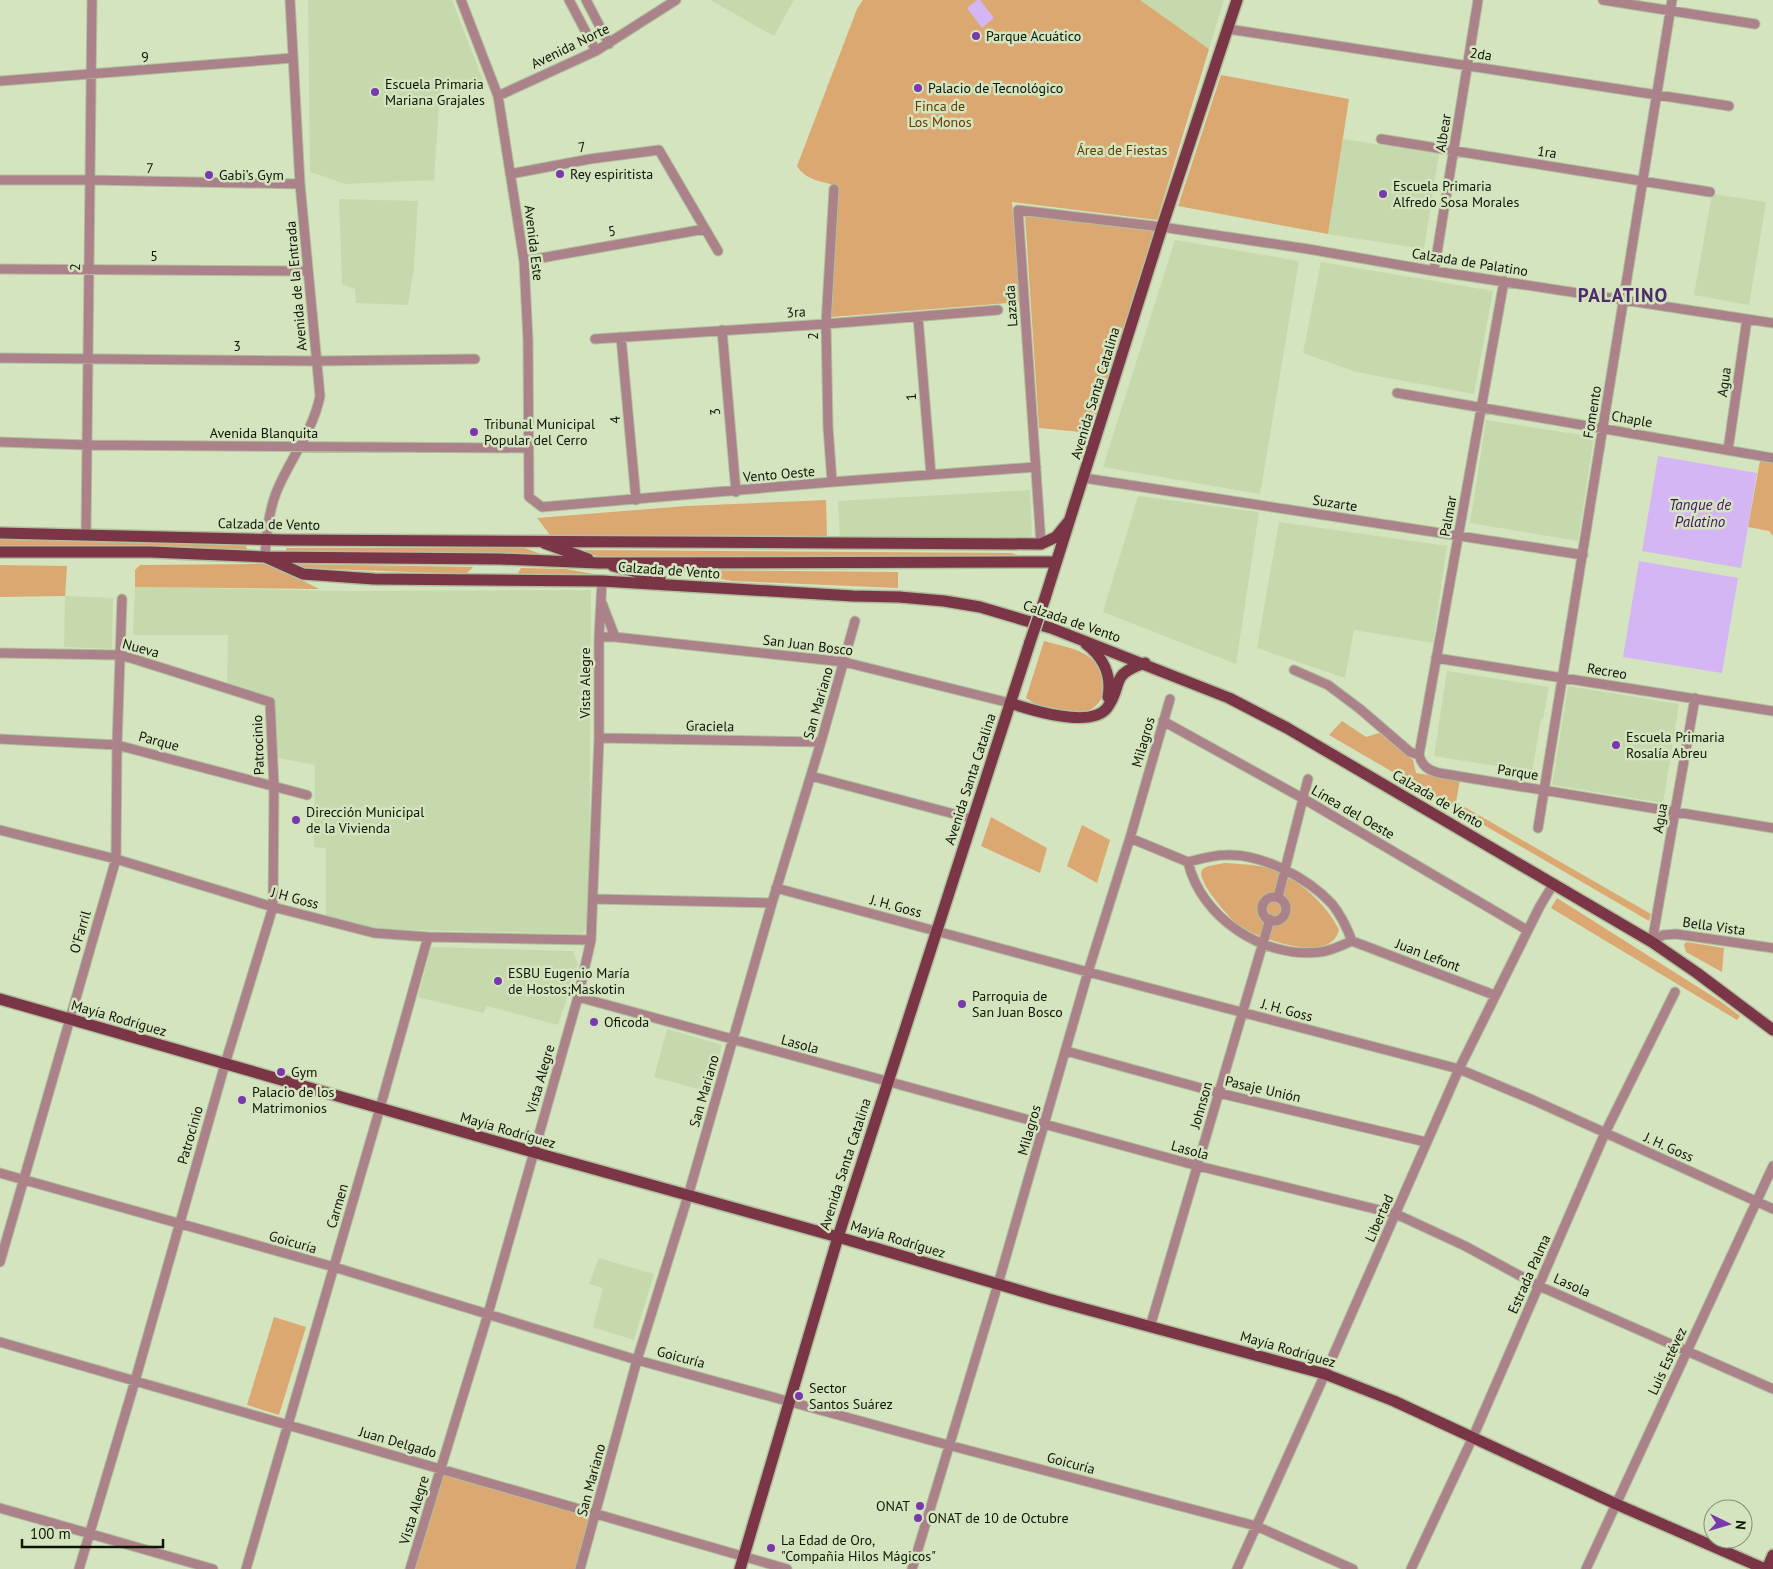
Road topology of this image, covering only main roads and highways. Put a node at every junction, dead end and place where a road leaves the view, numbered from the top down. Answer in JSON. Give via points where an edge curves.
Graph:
{"nodes":[{"id":1,"x":1237,"y":0,"type":"edge"},
{"id":2,"x":1069,"y":521,"type":"junction"},
{"id":3,"x":0,"y":533,"type":"edge"},
{"id":4,"x":538,"y":541,"type":"junction"},
{"id":5,"x":1041,"y":544,"type":"junction"},
{"id":6,"x":0,"y":552,"type":"edge"},
{"id":7,"x":265,"y":558,"type":"junction"},
{"id":8,"x":1055,"y":562,"type":"junction"},
{"id":9,"x":600,"y":563,"type":"junction"},
{"id":10,"x":726,"y":589,"type":"junction"},
{"id":11,"x":1080,"y":639,"type":"junction"},
{"id":12,"x":1145,"y":663,"type":"junction"},
{"id":13,"x":1010,"y":703,"type":"junction"},
{"id":14,"x":1085,"y":717,"type":"junction"},
{"id":15,"x":0,"y":999,"type":"edge"},
{"id":16,"x":1773,"y":1030,"type":"edge"},
{"id":17,"x":838,"y":1236,"type":"junction"},
{"id":18,"x":1773,"y":1555,"type":"edge"},
{"id":19,"x":740,"y":1569,"type":"edge"},
{"id":20,"x":1766,"y":1569,"type":"edge"}],
"edges":[{"from":1,"to":2,"type":"main road","name":"Avenida Santa Catalina"},
{"from":2,"to":5,"type":"main road","via":[[1056,537]]},
{"from":2,"to":8,"type":"main road","name":"Avenida Santa Catalina"},
{"from":3,"to":4,"type":"main road","name":"Calzada de Vento"},
{"from":4,"to":5,"type":"main road","name":"Calzada de Vento"},
{"from":4,"to":9,"type":"main road"},
{"from":5,"to":8,"type":"main road","via":[[1053,554]]},
{"from":6,"to":7,"type":"main road","name":"Calzada de Vento","via":[[150,552]]},
{"from":7,"to":9,"type":"main road","name":"Calzada de Vento","via":[[500,559]]},
{"from":7,"to":10,"type":"main road","name":"Calzada de Vento","via":[[303,574],[374,579],[602,581]]},
{"from":8,"to":9,"type":"main road","name":"Calzada de Vento"},
{"from":8,"to":13,"type":"main road","name":"Avenida Santa Catalina","bridge":true},
{"from":9,"to":10,"type":"main road","via":[[645,575]]},
{"from":10,"to":11,"type":"main road","name":"Calzada de Vento","via":[[944,601],[980,607]]},
{"from":11,"to":12,"type":"main road","name":"Calzada de Vento"},
{"from":11,"to":14,"type":"main road","via":[[1102,660],[1110,688],[1105,704]]},
{"from":12,"to":14,"type":"main road","via":[[1122,674],[1107,709],[1098,715]]},
{"from":12,"to":16,"type":"main road","name":"Calzada de Vento","via":[[1229,698],[1287,728],[1554,883],[1652,942]]},
{"from":13,"to":14,"type":"main road","via":[[1072,718]]},
{"from":13,"to":17,"type":"main road","name":"Avenida Santa Catalina"},
{"from":15,"to":17,"type":"main road","name":"Mayía Rodríguez"},
{"from":17,"to":19,"type":"main road","name":"Avenida Santa Catalina"},
{"from":17,"to":20,"type":"main road","name":"Mayía Rodríguez","via":[[1150,1328],[1325,1374],[1394,1401]]},
{"from":18,"to":20,"type":"main road"}]}
